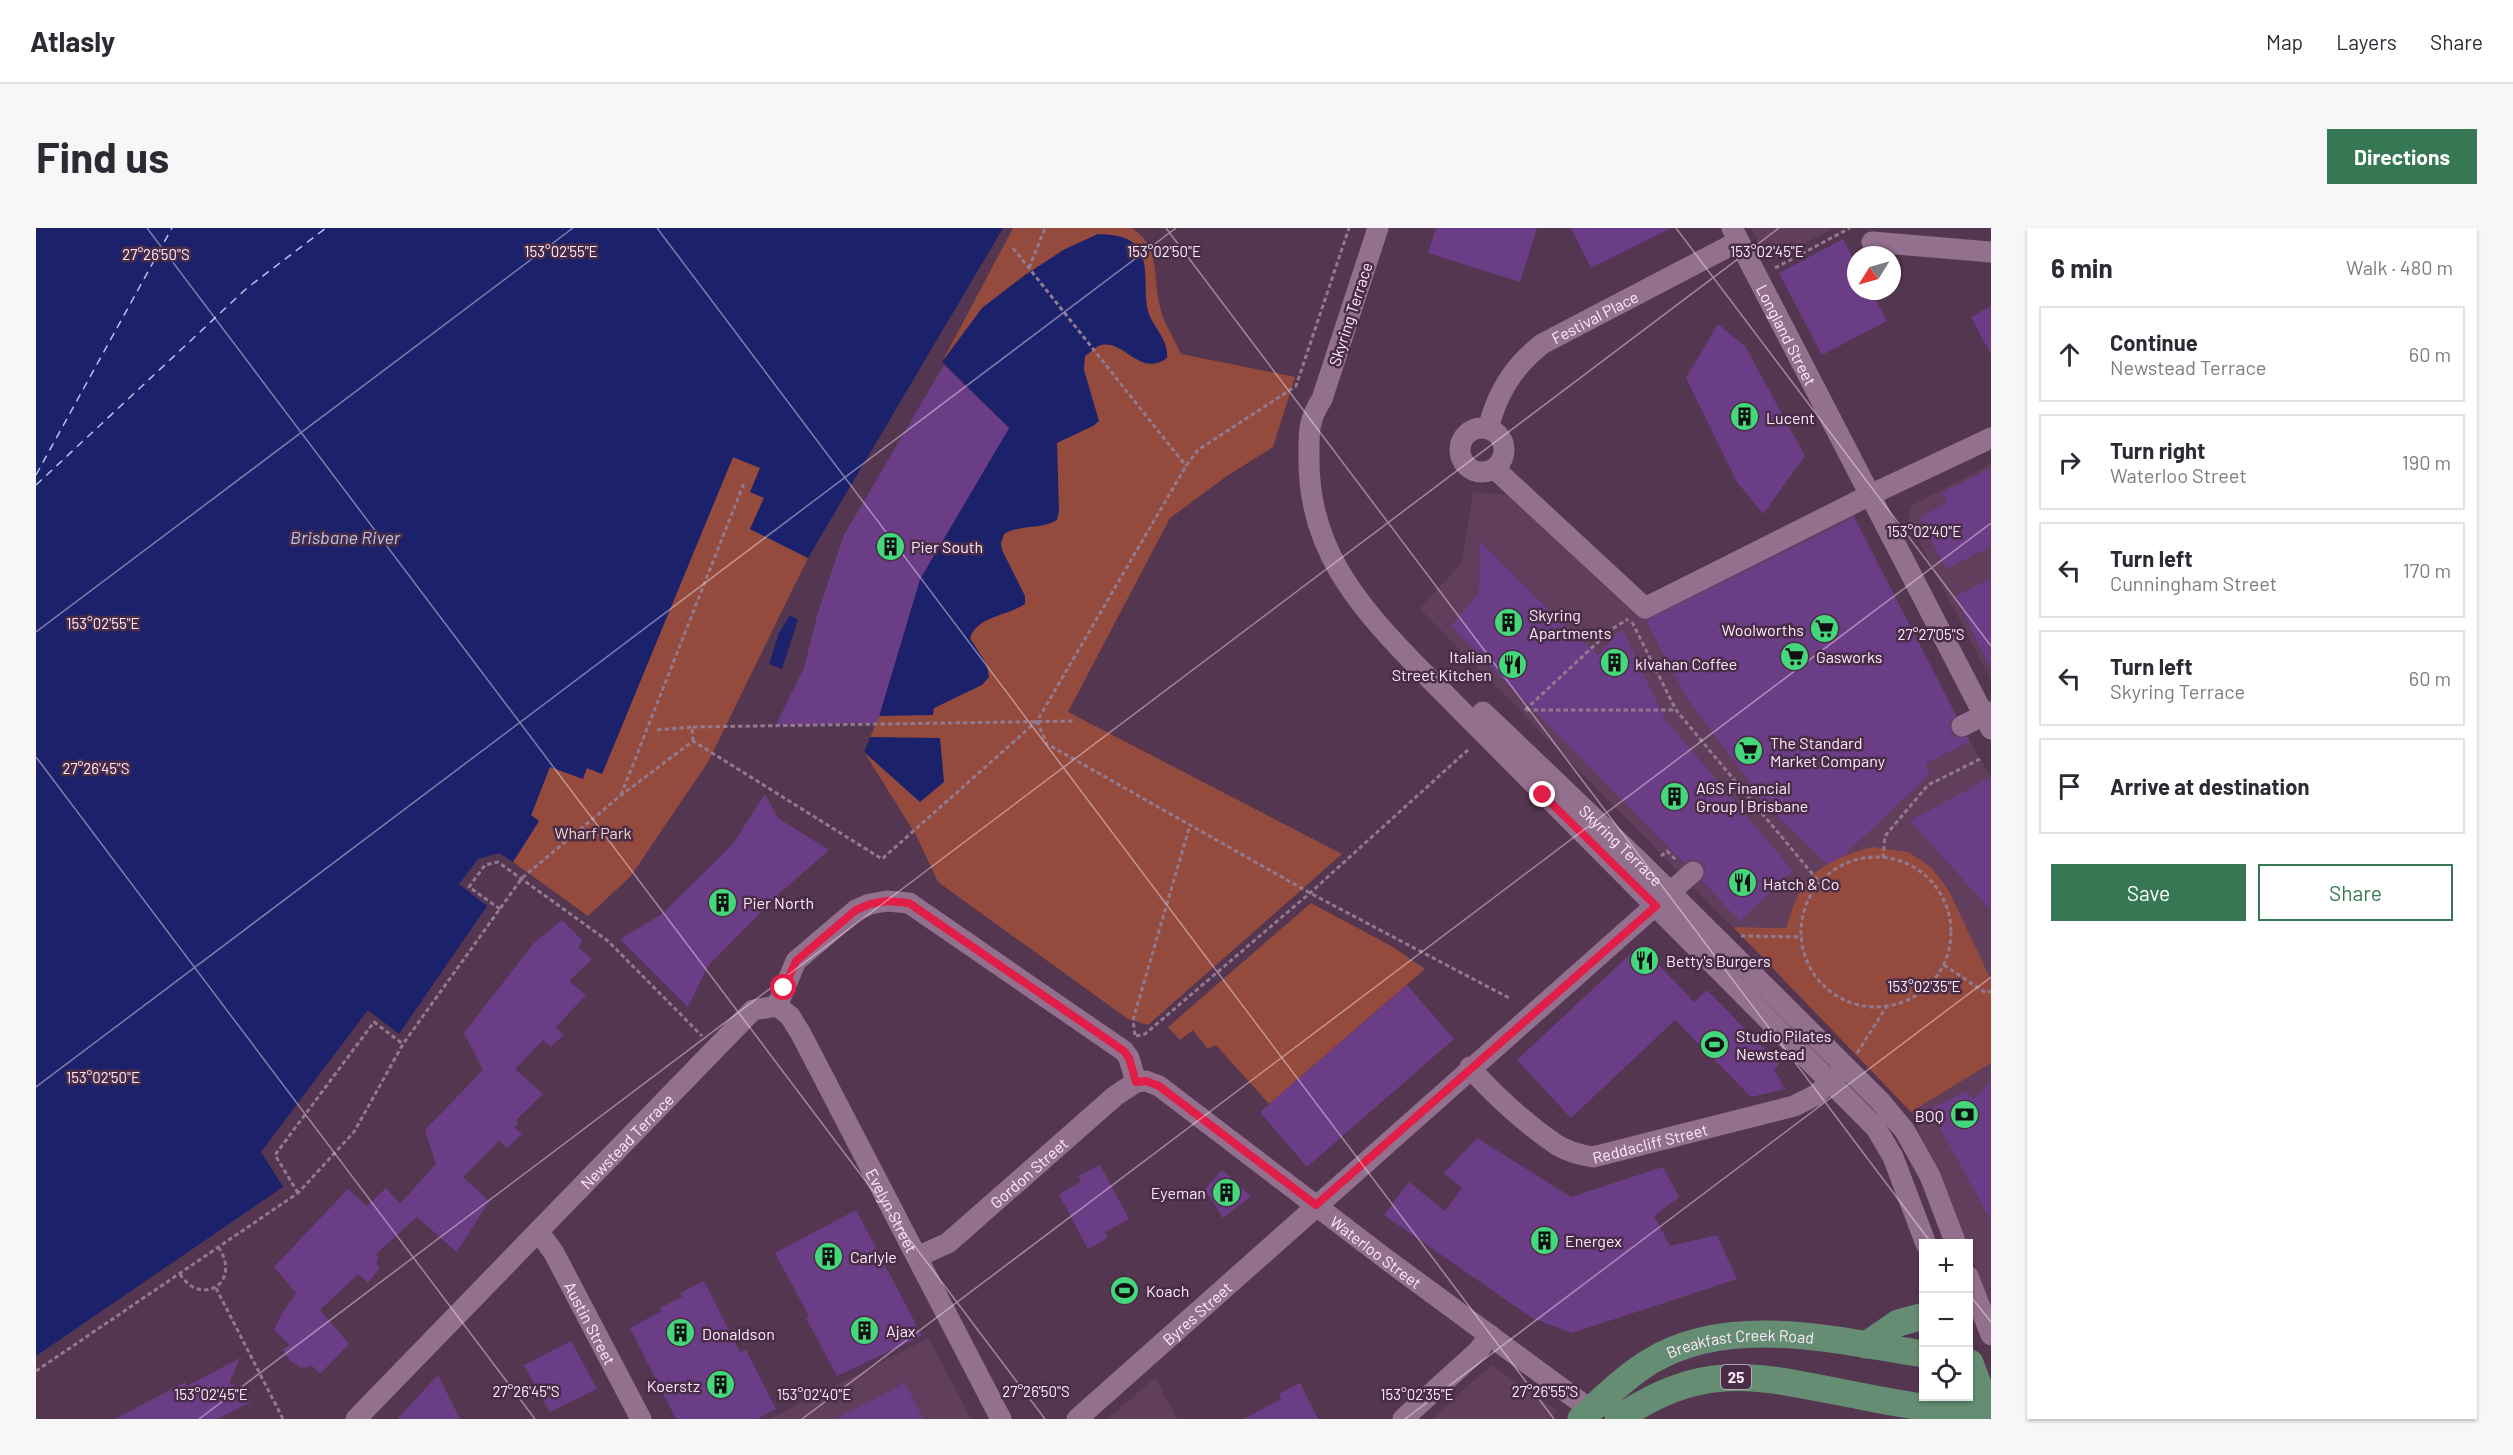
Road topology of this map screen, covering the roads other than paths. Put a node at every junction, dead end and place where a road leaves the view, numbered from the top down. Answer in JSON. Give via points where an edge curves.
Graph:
{"nodes":[{"id":1,"x":1378,"y":228,"type":"edge"},
{"id":2,"x":1735,"y":234,"type":"edge"},
{"id":3,"x":1872,"y":242,"type":"dead end"},
{"id":4,"x":1991,"y":252,"type":"edge"},
{"id":5,"x":1488,"y":429,"type":"junction"},
{"id":6,"x":1991,"y":438,"type":"edge"},
{"id":7,"x":1496,"y":469,"type":"junction"},
{"id":8,"x":1870,"y":495,"type":"junction"},
{"id":9,"x":1989,"y":718,"type":"edge"},
{"id":10,"x":1962,"y":726,"type":"dead end"},
{"id":11,"x":1685,"y":866,"type":"road end"},
{"id":12,"x":1663,"y":899,"type":"junction"},
{"id":13,"x":777,"y":1006,"type":"junction"},
{"id":14,"x":1846,"y":1066,"type":"junction"},
{"id":15,"x":1470,"y":1067,"type":"junction"},
{"id":16,"x":1136,"y":1082,"type":"junction"},
{"id":17,"x":1831,"y":1082,"type":"junction"},
{"id":18,"x":1316,"y":1205,"type":"junction"},
{"id":19,"x":538,"y":1231,"type":"junction"},
{"id":20,"x":1924,"y":1239,"type":"edge"},
{"id":21,"x":1954,"y":1239,"type":"edge"},
{"id":22,"x":917,"y":1257,"type":"junction"},
{"id":23,"x":1973,"y":1289,"type":"edge"},
{"id":24,"x":1919,"y":1317,"type":"edge"},
{"id":25,"x":1490,"y":1335,"type":"junction"},
{"id":26,"x":1991,"y":1335,"type":"edge"},
{"id":27,"x":1866,"y":1345,"type":"junction"},
{"id":28,"x":1919,"y":1353,"type":"edge"},
{"id":29,"x":1975,"y":1362,"type":"edge"},
{"id":30,"x":1586,"y":1414,"type":"edge"},
{"id":31,"x":1991,"y":1418,"type":"edge"},
{"id":32,"x":357,"y":1419,"type":"edge"},
{"id":33,"x":641,"y":1419,"type":"edge"},
{"id":34,"x":1001,"y":1419,"type":"edge"},
{"id":35,"x":1077,"y":1419,"type":"edge"},
{"id":36,"x":1403,"y":1419,"type":"edge"},
{"id":37,"x":1618,"y":1419,"type":"edge"}],
"edges":[{"from":1,"to":12,"type":"street","name":"Skyring Terrace","via":[[1322,399],[1312,415],[1309,469],[1322,536],[1357,600],[1412,661]]},
{"from":2,"to":5,"type":"street","name":"Festival Place","via":[[1542,344],[1511,374],[1496,399]]},
{"from":2,"to":8,"type":"street","name":"Longland Street"},
{"from":3,"to":4,"type":"street"},
{"from":5,"to":7,"type":"street","via":[[1498,435],[1504,446],[1503,459]]},
{"from":5,"to":7,"type":"street","via":[[1473,430],[1465,436],[1460,454],[1464,464],[1476,472]]},
{"from":6,"to":8,"type":"street"},
{"from":7,"to":8,"type":"street","via":[[1645,608]]},
{"from":8,"to":9,"type":"street","name":"Longland Street"},
{"from":9,"to":10,"type":"street"},
{"from":11,"to":12,"type":"street","name":"Byres Street"},
{"from":12,"to":14,"type":"street","name":"Skyring Terrace","via":[[1713,935]]},
{"from":12,"to":15,"type":"street","name":"Byres Street"},
{"from":12,"to":17,"type":"street","name":"Skyring Terrace"},
{"from":13,"to":16,"type":"street","via":[[796,961],[856,910],[887,901],[909,903],[1130,1043],[1129,1058]]},
{"from":13,"to":19,"type":"street","name":"Newstead Terrace","via":[[753,1010]]},
{"from":13,"to":22,"type":"street","name":"Evelyn Street","via":[[790,1016],[801,1034]]},
{"from":14,"to":17,"type":"street","name":"Reddacliff Street"},
{"from":14,"to":21,"type":"street","name":"Skyring Terrace","via":[[1905,1131],[1930,1176]]},
{"from":15,"to":17,"type":"street","name":"Reddacliff Street","via":[[1491,1091],[1558,1146],[1593,1157],[1794,1106],[1812,1098]]},
{"from":15,"to":18,"type":"street","name":"Byres Street"},
{"from":16,"to":18,"type":"street","name":"Waterloo Street","via":[[1159,1086]]},
{"from":16,"to":22,"type":"street","name":"Gordon Street","via":[[1115,1096],[948,1243]]},
{"from":17,"to":20,"type":"street","name":"Skyring Terrace","via":[[1876,1128],[1893,1157]]},
{"from":18,"to":25,"type":"street","name":"Waterloo Street"},
{"from":18,"to":35,"type":"street","name":"Byres Street"},
{"from":19,"to":32,"type":"street","name":"Newstead Terrace"},
{"from":19,"to":33,"type":"street","name":"Austin Street","via":[[554,1253]]},
{"from":22,"to":34,"type":"street","name":"Evelyn Street"},
{"from":23,"to":26,"type":"street"},
{"from":24,"to":27,"type":"main road","via":[[1898,1323]]},
{"from":25,"to":30,"type":"street","name":"Waterloo Street"},
{"from":25,"to":36,"type":"street","via":[[1478,1352]]},
{"from":27,"to":28,"type":"main road","name":"Breakfast Creek Road"},
{"from":27,"to":30,"type":"main road","name":"Breakfast Creek Road","via":[[1760,1334],[1688,1344],[1652,1360]]},
{"from":29,"to":31,"type":"main road"},
{"from":31,"to":37,"type":"main road","name":"Breakfast Creek Road","number":"25","via":[[1767,1378],[1727,1377],[1687,1384],[1652,1398]]}]}
